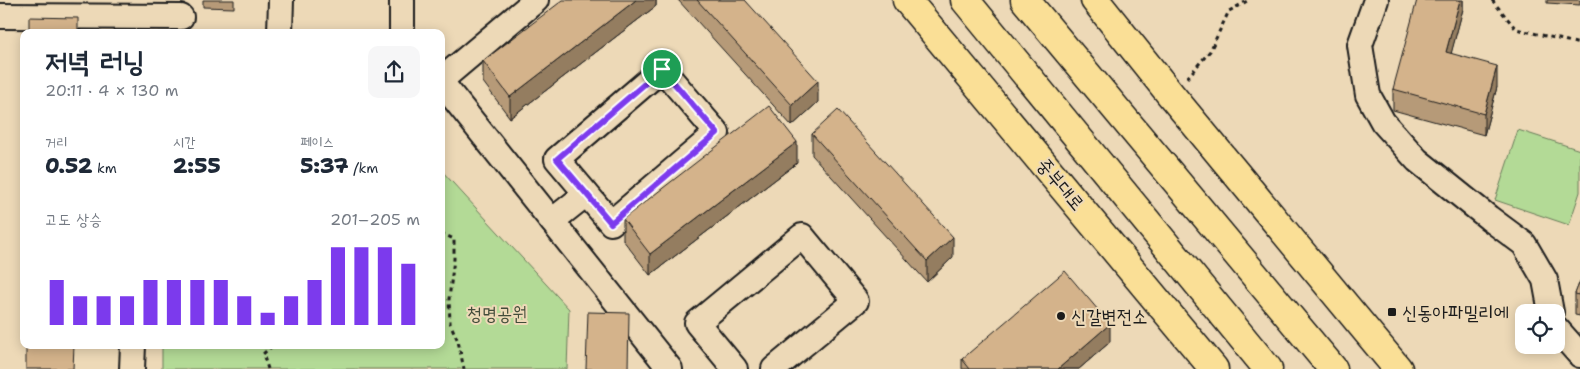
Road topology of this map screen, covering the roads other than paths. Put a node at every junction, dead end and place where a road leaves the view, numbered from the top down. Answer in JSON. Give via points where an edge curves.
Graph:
{"nodes":[{"id":1,"x":281,"y":0,"type":"edge"},
{"id":2,"x":402,"y":0,"type":"edge"},
{"id":3,"x":536,"y":0,"type":"edge"},
{"id":4,"x":907,"y":0,"type":"edge"},
{"id":5,"x":965,"y":0,"type":"edge"},
{"id":6,"x":1026,"y":0,"type":"edge"},
{"id":7,"x":1096,"y":0,"type":"edge"},
{"id":8,"x":1376,"y":0,"type":"edge"},
{"id":9,"x":0,"y":16,"type":"edge"},
{"id":10,"x":180,"y":16,"type":"edge"},
{"id":11,"x":280,"y":29,"type":"edge"},
{"id":12,"x":402,"y":29,"type":"edge"},
{"id":13,"x":445,"y":78,"type":"edge"},
{"id":14,"x":445,"y":86,"type":"edge"},
{"id":15,"x":586,"y":194,"type":"junction"},
{"id":16,"x":552,"y":221,"type":"junction"},
{"id":17,"x":1550,"y":304,"type":"edge"},
{"id":18,"x":1565,"y":338,"type":"edge"},
{"id":19,"x":133,"y":349,"type":"edge"},
{"id":20,"x":1580,"y":355,"type":"edge"},
{"id":21,"x":723,"y":365,"type":"edge"},
{"id":22,"x":132,"y":369,"type":"edge"},
{"id":23,"x":670,"y":369,"type":"edge"},
{"id":24,"x":774,"y":369,"type":"edge"},
{"id":25,"x":1214,"y":369,"type":"edge"},
{"id":26,"x":1268,"y":369,"type":"edge"},
{"id":27,"x":1333,"y":369,"type":"edge"},
{"id":28,"x":1398,"y":369,"type":"edge"}],
"edges":[{"from":1,"to":11,"type":"street"},
{"from":2,"to":12,"type":"street"},
{"from":3,"to":13,"type":"street"},
{"from":4,"to":25,"type":"main road","name":"중부대로"},
{"from":5,"to":26,"type":"main road"},
{"from":6,"to":27,"type":"main road"},
{"from":7,"to":28,"type":"main road"},
{"from":8,"to":17,"type":"street","via":[[1360,45],[1368,95],[1382,122],[1417,160],[1524,244],[1545,280]]},
{"from":9,"to":10,"type":"street"},
{"from":14,"to":16,"type":"street"},
{"from":15,"to":15,"type":"street","via":[[557,159],[662,69],[717,133],[611,223]]},
{"from":15,"to":16,"type":"street"},
{"from":16,"to":23,"type":"street"},
{"from":18,"to":20,"type":"street"},
{"from":19,"to":22,"type":"street"},
{"from":21,"to":24,"type":"street","via":[[697,323],[802,236],[856,301]]}]}
